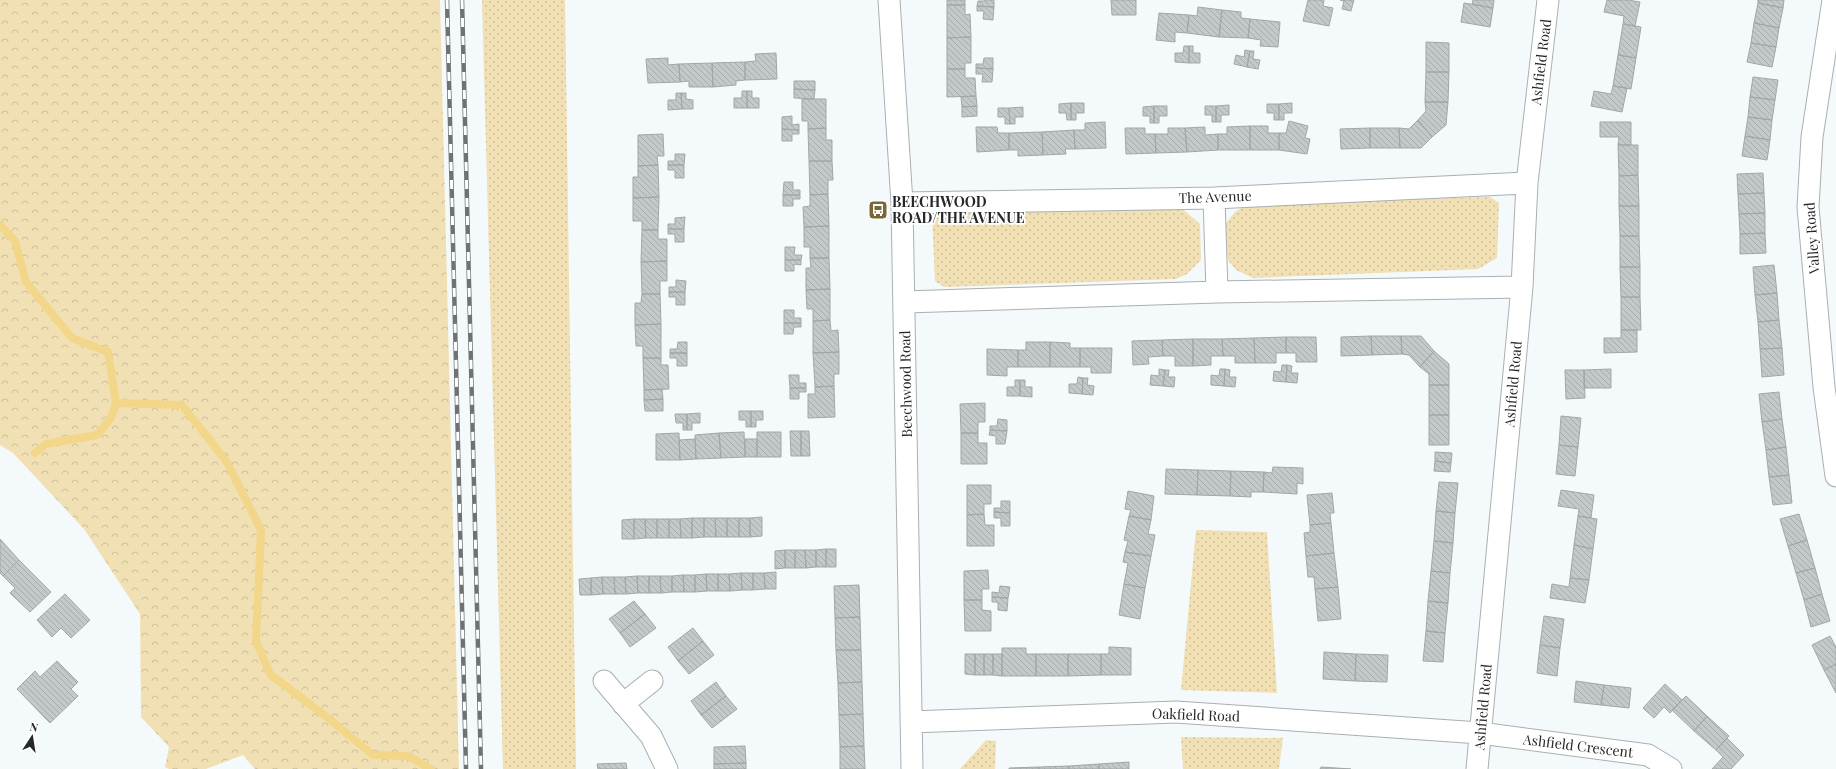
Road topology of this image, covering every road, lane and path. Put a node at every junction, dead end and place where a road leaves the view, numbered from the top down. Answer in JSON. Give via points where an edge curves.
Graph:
{"nodes":[{"id":1,"x":889,"y":0,"type":"edge"},
{"id":2,"x":1548,"y":0,"type":"edge"},
{"id":3,"x":1833,"y":0,"type":"edge"},
{"id":4,"x":1527,"y":183,"type":"junction"},
{"id":5,"x":1214,"y":198,"type":"junction"},
{"id":6,"x":902,"y":203,"type":"junction"},
{"id":7,"x":1522,"y":287,"type":"junction"},
{"id":8,"x":1217,"y":292,"type":"junction"},
{"id":9,"x":905,"y":302,"type":"junction"},
{"id":10,"x":1836,"y":476,"type":"edge"},
{"id":11,"x":604,"y":681,"type":"dead end"},
{"id":12,"x":652,"y":681,"type":"dead end"},
{"id":13,"x":623,"y":704,"type":"junction"},
{"id":14,"x":911,"y":722,"type":"junction"},
{"id":15,"x":1480,"y":733,"type":"junction"},
{"id":16,"x":667,"y":769,"type":"edge"},
{"id":17,"x":912,"y":769,"type":"edge"},
{"id":18,"x":1477,"y":769,"type":"edge"},
{"id":19,"x":1671,"y":769,"type":"edge"}],
"edges":[{"from":1,"to":6,"type":"street","name":"Beechwood Road"},
{"from":2,"to":4,"type":"street","name":"Ashfield Road"},
{"from":3,"to":10,"type":"street","name":"Valley Road","via":[[1812,137],[1808,207],[1824,387]]},
{"from":4,"to":5,"type":"street","name":"The Avenue"},
{"from":4,"to":7,"type":"street","name":"Ashfield Road"},
{"from":5,"to":6,"type":"street","name":"The Avenue"},
{"from":5,"to":8,"type":"street"},
{"from":6,"to":9,"type":"street","name":"Beechwood Road"},
{"from":7,"to":8,"type":"street"},
{"from":7,"to":15,"type":"street","name":"Ashfield Road"},
{"from":8,"to":9,"type":"street"},
{"from":9,"to":14,"type":"street","name":"Beechwood Road"},
{"from":11,"to":13,"type":"street"},
{"from":12,"to":13,"type":"street"},
{"from":13,"to":16,"type":"street","via":[[652,736]]},
{"from":14,"to":15,"type":"street","name":"Oakfield Road","via":[[1176,712]]},
{"from":14,"to":17,"type":"street","name":"Beechwood Road"},
{"from":15,"to":18,"type":"street","name":"Ashfield Road"},
{"from":15,"to":19,"type":"street","name":"Ashfield Crescent","via":[[1648,755]]}]}
